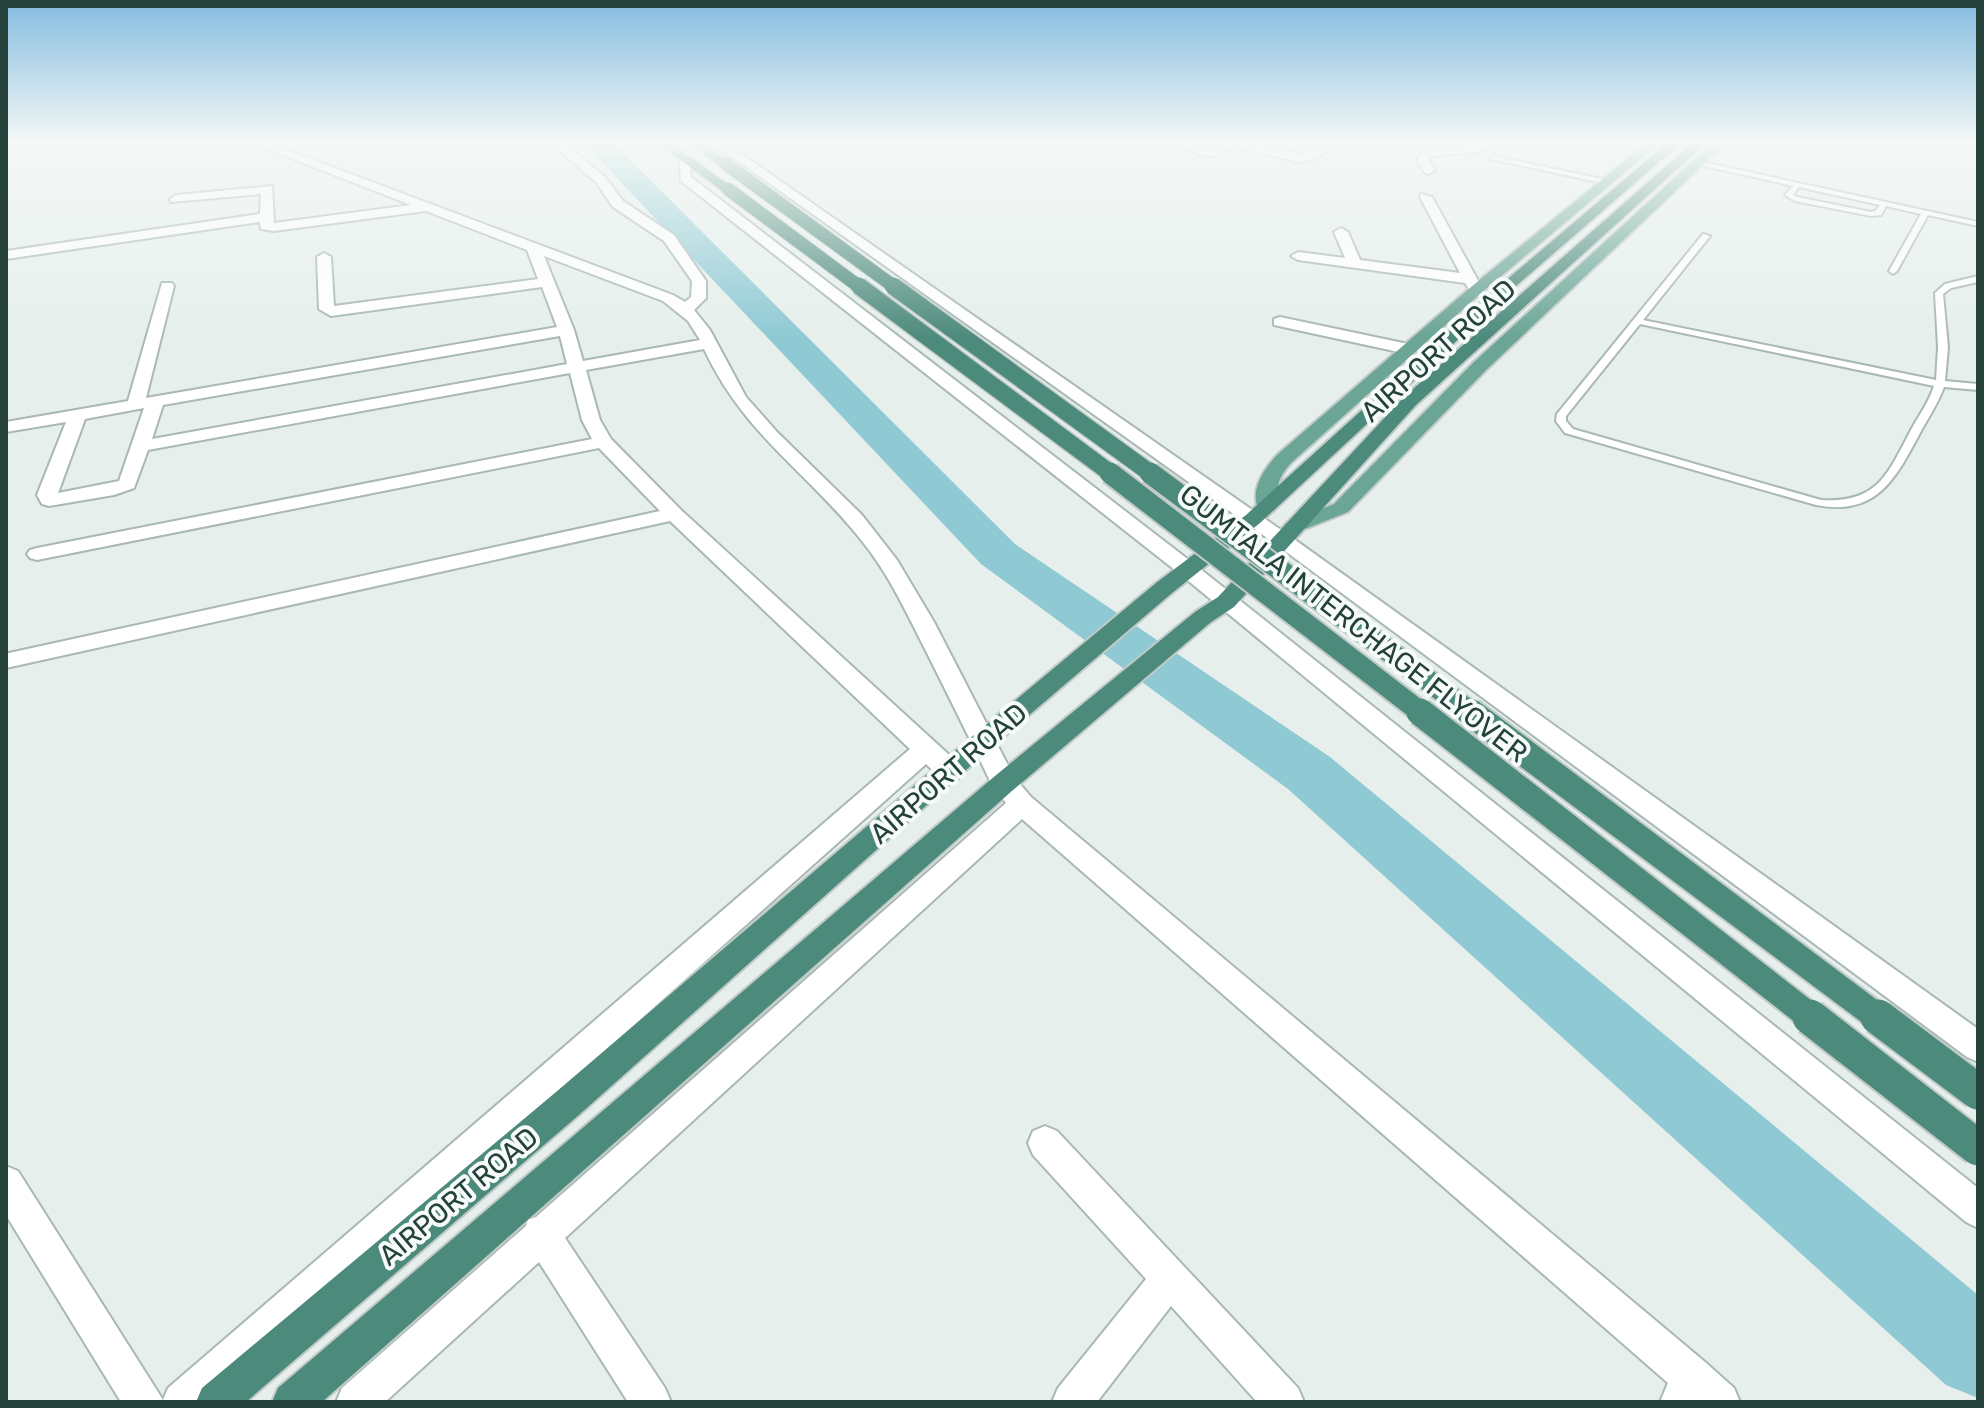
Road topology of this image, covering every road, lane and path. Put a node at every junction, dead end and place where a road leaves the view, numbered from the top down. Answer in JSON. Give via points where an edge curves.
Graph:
{"nodes":[{"id":1,"x":267,"y":207,"type":"edge"},
{"id":2,"x":422,"y":207,"type":"edge"},
{"id":3,"x":623,"y":207,"type":"edge"},
{"id":4,"x":722,"y":207,"type":"edge"},
{"id":5,"x":752,"y":207,"type":"edge"},
{"id":6,"x":786,"y":207,"type":"edge"},
{"id":7,"x":795,"y":207,"type":"edge"},
{"id":8,"x":1431,"y":207,"type":"edge"},
{"id":9,"x":1575,"y":207,"type":"edge"},
{"id":10,"x":1600,"y":207,"type":"edge"},
{"id":11,"x":1628,"y":207,"type":"edge"},
{"id":12,"x":1651,"y":207,"type":"edge"},
{"id":13,"x":1834,"y":207,"type":"edge"},
{"id":14,"x":1882,"y":207,"type":"edge"},
{"id":15,"x":1896,"y":207,"type":"edge"},
{"id":16,"x":425,"y":208,"type":"junction"},
{"id":17,"x":1925,"y":213,"type":"junction"},
{"id":18,"x":266,"y":217,"type":"junction"},
{"id":19,"x":1978,"y":224,"type":"edge"},
{"id":20,"x":1341,"y":232,"type":"dead end"},
{"id":21,"x":1706,"y":236,"type":"dead end"},
{"id":22,"x":534,"y":249,"type":"junction"},
{"id":23,"x":6,"y":255,"type":"edge"},
{"id":24,"x":1298,"y":256,"type":"dead end"},
{"id":25,"x":324,"y":257,"type":"dead end"},
{"id":26,"x":1355,"y":264,"type":"junction"},
{"id":27,"x":1893,"y":271,"type":"dead end"},
{"id":28,"x":1978,"y":279,"type":"edge"},
{"id":29,"x":547,"y":282,"type":"junction"},
{"id":30,"x":1473,"y":284,"type":"junction"},
{"id":31,"x":167,"y":286,"type":"dead end"},
{"id":32,"x":687,"y":309,"type":"junction"},
{"id":33,"x":1637,"y":321,"type":"junction"},
{"id":34,"x":1280,"y":322,"type":"dead end"},
{"id":35,"x":566,"y":330,"type":"junction"},
{"id":36,"x":709,"y":343,"type":"junction"},
{"id":37,"x":1408,"y":349,"type":"junction"},
{"id":38,"x":577,"y":367,"type":"junction"},
{"id":39,"x":1940,"y":384,"type":"junction"},
{"id":40,"x":1978,"y":387,"type":"edge"},
{"id":41,"x":156,"y":400,"type":"junction"},
{"id":42,"x":136,"y":403,"type":"junction"},
{"id":43,"x":78,"y":414,"type":"junction"},
{"id":44,"x":6,"y":427,"type":"edge"},
{"id":45,"x":603,"y":442,"type":"junction"},
{"id":46,"x":142,"y":446,"type":"junction"},
{"id":47,"x":1259,"y":513,"type":"junction"},
{"id":48,"x":674,"y":514,"type":"junction"},
{"id":49,"x":1291,"y":533,"type":"junction"},
{"id":50,"x":37,"y":554,"type":"dead end"},
{"id":51,"x":1187,"y":569,"type":"junction"},
{"id":52,"x":1226,"y":602,"type":"junction"},
{"id":53,"x":9,"y":661,"type":"dead end"},
{"id":54,"x":984,"y":740,"type":"junction"},
{"id":55,"x":925,"y":750,"type":"junction"},
{"id":56,"x":950,"y":771,"type":"junction"},
{"id":57,"x":1013,"y":794,"type":"junction"},
{"id":58,"x":1978,"y":1047,"type":"edge"},
{"id":59,"x":1978,"y":1092,"type":"edge"},
{"id":60,"x":1045,"y":1143,"type":"dead end"},
{"id":61,"x":1978,"y":1148,"type":"edge"},
{"id":62,"x":6,"y":1183,"type":"edge"},
{"id":63,"x":1978,"y":1210,"type":"edge"},
{"id":64,"x":541,"y":1233,"type":"junction"},
{"id":65,"x":1169,"y":1279,"type":"junction"},
{"id":66,"x":1686,"y":1389,"type":"edge"},
{"id":67,"x":144,"y":1402,"type":"edge"},
{"id":68,"x":182,"y":1402,"type":"edge"},
{"id":69,"x":216,"y":1402,"type":"edge"},
{"id":70,"x":292,"y":1402,"type":"edge"},
{"id":71,"x":356,"y":1402,"type":"edge"},
{"id":72,"x":651,"y":1402,"type":"edge"},
{"id":73,"x":1072,"y":1402,"type":"edge"},
{"id":74,"x":1284,"y":1402,"type":"edge"},
{"id":75,"x":1720,"y":1402,"type":"edge"}],
"edges":[{"from":1,"to":18,"type":"street"},
{"from":2,"to":16,"type":"street"},
{"from":3,"to":32,"type":"street","via":[[669,238],[699,281],[700,294]]},
{"from":4,"to":51,"type":"street"},
{"from":5,"to":61,"type":"highway","name":"GUMTALA INTERCHAGE FLYOVER","bridge":true,"via":[[1197,537]]},
{"from":6,"to":59,"type":"highway","name":"GUMTALA INTERCHAGE FLYOVER","bridge":true,"via":[[1208,515]]},
{"from":7,"to":47,"type":"street"},
{"from":8,"to":30,"type":"street"},
{"from":9,"to":30,"type":"main road"},
{"from":10,"to":47,"type":"highway","name":"AIRPORT ROAD"},
{"from":11,"to":49,"type":"highway","name":"AIRPORT ROAD","via":[[1410,401]]},
{"from":12,"to":49,"type":"main road","via":[[1480,366],[1341,508]]},
{"from":13,"to":14,"type":"lane","via":[[1871,214]]},
{"from":15,"to":17,"type":"lane"},
{"from":16,"to":18,"type":"street","via":[[280,227],[266,226]]},
{"from":16,"to":22,"type":"street"},
{"from":17,"to":19,"type":"lane"},
{"from":17,"to":27,"type":"lane"},
{"from":18,"to":23,"type":"street"},
{"from":20,"to":26,"type":"street"},
{"from":21,"to":33,"type":"lane"},
{"from":22,"to":29,"type":"street"},
{"from":22,"to":32,"type":"street"},
{"from":24,"to":26,"type":"street"},
{"from":25,"to":29,"type":"street","via":[[324,306],[331,311]]},
{"from":26,"to":30,"type":"street"},
{"from":28,"to":39,"type":"lane","via":[[1939,293]]},
{"from":29,"to":35,"type":"street"},
{"from":30,"to":37,"type":"main road"},
{"from":31,"to":42,"type":"street"},
{"from":32,"to":36,"type":"street"},
{"from":33,"to":39,"type":"lane"},
{"from":33,"to":39,"type":"lane","via":[[1561,416],[1563,426],[1578,435],[1820,503],[1858,502],[1882,488]]},
{"from":34,"to":37,"type":"street"},
{"from":35,"to":38,"type":"street"},
{"from":35,"to":41,"type":"street"},
{"from":36,"to":38,"type":"street"},
{"from":36,"to":54,"type":"street","via":[[737,396],[759,424],[885,557]]},
{"from":37,"to":47,"type":"main road","via":[[1269,475]]},
{"from":38,"to":45,"type":"street","via":[[591,420]]},
{"from":38,"to":46,"type":"street"},
{"from":39,"to":40,"type":"lane"},
{"from":41,"to":42,"type":"street"},
{"from":41,"to":46,"type":"street"},
{"from":42,"to":43,"type":"street"},
{"from":43,"to":44,"type":"street"},
{"from":43,"to":46,"type":"street","via":[[49,500],[124,486]]},
{"from":45,"to":48,"type":"street"},
{"from":45,"to":50,"type":"street"},
{"from":47,"to":49,"type":"street"},
{"from":47,"to":51,"type":"highway","name":"AIRPORT ROAD"},
{"from":48,"to":53,"type":"street"},
{"from":48,"to":55,"type":"street"},
{"from":49,"to":52,"type":"highway","name":"AIRPORT ROAD"},
{"from":49,"to":58,"type":"street"},
{"from":51,"to":52,"type":"street"},
{"from":51,"to":54,"type":"highway","name":"AIRPORT ROAD"},
{"from":52,"to":57,"type":"highway","name":"AIRPORT ROAD","via":[[1071,728]]},
{"from":52,"to":63,"type":"street"},
{"from":54,"to":56,"type":"highway","name":"AIRPORT ROAD"},
{"from":54,"to":57,"type":"street"},
{"from":55,"to":56,"type":"street"},
{"from":55,"to":68,"type":"street"},
{"from":56,"to":69,"type":"highway","name":"AIRPORT ROAD"},
{"from":57,"to":64,"type":"street"},
{"from":57,"to":66,"type":"street"},
{"from":57,"to":70,"type":"highway","name":"AIRPORT ROAD"},
{"from":60,"to":65,"type":"street"},
{"from":62,"to":67,"type":"street"},
{"from":64,"to":71,"type":"street"},
{"from":64,"to":72,"type":"street"},
{"from":65,"to":73,"type":"street"},
{"from":65,"to":74,"type":"street"},
{"from":66,"to":75,"type":"street"}]}
